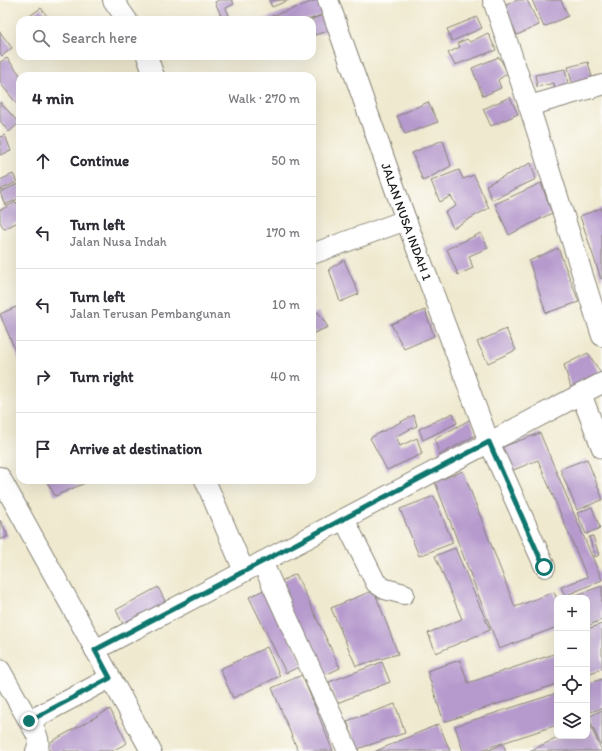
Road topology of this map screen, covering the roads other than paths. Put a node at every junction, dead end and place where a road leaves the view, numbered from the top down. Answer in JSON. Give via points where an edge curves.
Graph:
{"nodes":[{"id":1,"x":113,"y":0,"type":"edge"},
{"id":2,"x":328,"y":0,"type":"edge"},
{"id":3,"x":493,"y":0,"type":"edge"},
{"id":4,"x":124,"y":16,"type":"edge"},
{"id":5,"x":148,"y":60,"type":"edge"},
{"id":6,"x":153,"y":72,"type":"edge"},
{"id":7,"x":602,"y":86,"type":"edge"},
{"id":8,"x":529,"y":106,"type":"junction"},
{"id":9,"x":406,"y":220,"type":"junction"},
{"id":10,"x":316,"y":253,"type":"edge"},
{"id":11,"x":602,"y":336,"type":"edge"},
{"id":12,"x":602,"y":383,"type":"edge"},
{"id":13,"x":581,"y":394,"type":"junction"},
{"id":14,"x":489,"y":442,"type":"junction"},
{"id":15,"x":602,"y":448,"type":"edge"},
{"id":16,"x":0,"y":476,"type":"edge"},
{"id":17,"x":207,"y":484,"type":"edge"},
{"id":18,"x":344,"y":519,"type":"junction"},
{"id":19,"x":262,"y":562,"type":"junction"},
{"id":20,"x":544,"y":567,"type":"dead end"},
{"id":21,"x":244,"y":571,"type":"junction"},
{"id":22,"x":404,"y":594,"type":"dead end"},
{"id":23,"x":95,"y":650,"type":"junction"},
{"id":24,"x":0,"y":670,"type":"edge"},
{"id":25,"x":110,"y":678,"type":"junction"},
{"id":26,"x":29,"y":721,"type":"junction"},
{"id":27,"x":36,"y":751,"type":"edge"},
{"id":28,"x":151,"y":751,"type":"edge"},
{"id":29,"x":348,"y":751,"type":"edge"}],
"edges":[{"from":1,"to":4,"type":"street"},
{"from":2,"to":9,"type":"street","name":"JALAN NUSA INDAH 1"},
{"from":3,"to":8,"type":"street"},
{"from":5,"to":6,"type":"street"},
{"from":7,"to":8,"type":"street"},
{"from":8,"to":11,"type":"street"},
{"from":9,"to":10,"type":"street"},
{"from":9,"to":14,"type":"street","name":"JALAN NUSA INDAH 1"},
{"from":12,"to":13,"type":"street"},
{"from":13,"to":14,"type":"street"},
{"from":13,"to":15,"type":"street"},
{"from":14,"to":18,"type":"street"},
{"from":14,"to":20,"type":"street","name":"JALAN NUSA INDAH 1"},
{"from":16,"to":23,"type":"street"},
{"from":17,"to":21,"type":"street"},
{"from":18,"to":19,"type":"street"},
{"from":18,"to":22,"type":"street","via":[[376,583],[385,589]]},
{"from":19,"to":21,"type":"street"},
{"from":19,"to":29,"type":"street"},
{"from":21,"to":23,"type":"street"},
{"from":23,"to":25,"type":"street"},
{"from":24,"to":26,"type":"street"},
{"from":25,"to":26,"type":"street"},
{"from":25,"to":28,"type":"street"},
{"from":26,"to":27,"type":"street","via":[[39,740]]}]}
